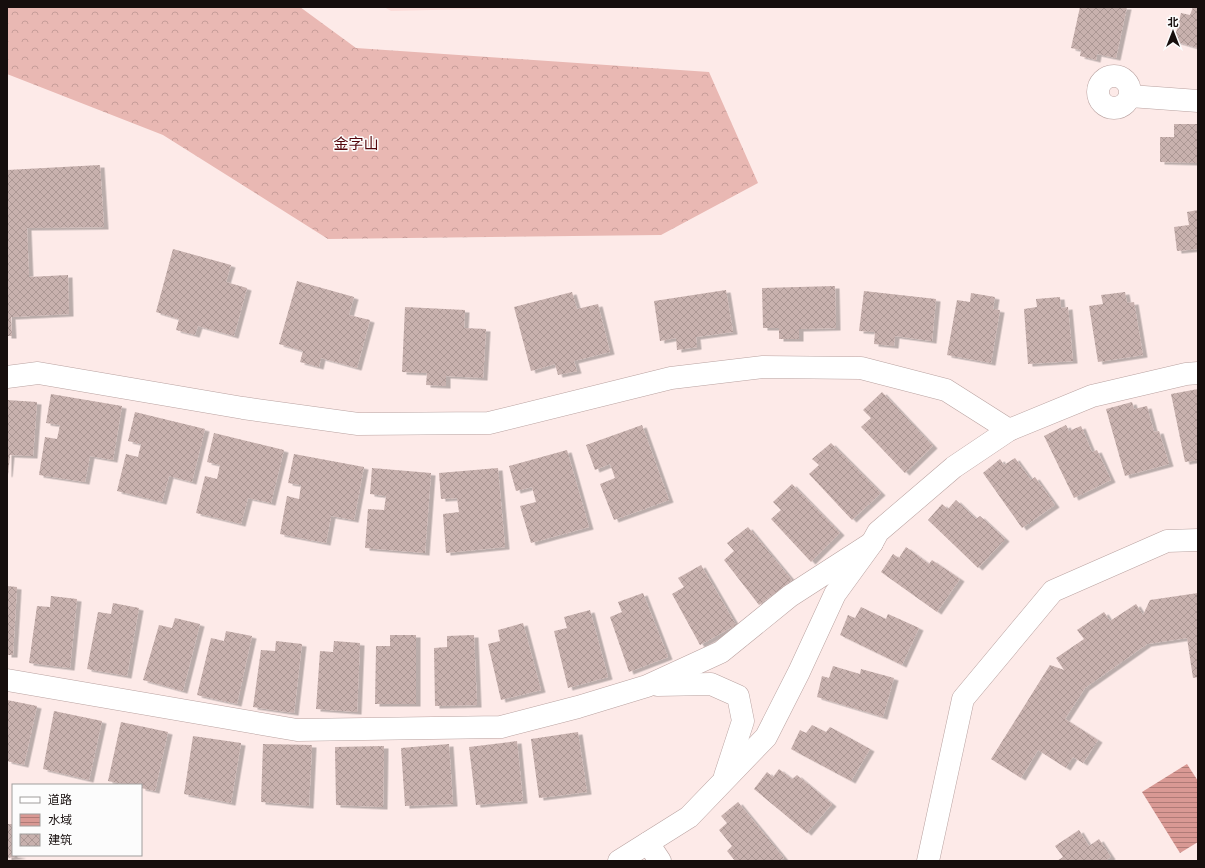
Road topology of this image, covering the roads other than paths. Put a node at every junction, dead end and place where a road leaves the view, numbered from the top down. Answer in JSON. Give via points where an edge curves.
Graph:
{"nodes":[{"id":1,"x":1130,"y":96,"type":"dead end"},
{"id":2,"x":1198,"y":101,"type":"edge"},
{"id":3,"x":1198,"y":373,"type":"edge"},
{"id":4,"x":7,"y":377,"type":"edge"},
{"id":5,"x":1009,"y":430,"type":"junction"},
{"id":6,"x":1198,"y":540,"type":"edge"},
{"id":7,"x":872,"y":543,"type":"junction"},
{"id":8,"x":7,"y":680,"type":"edge"},
{"id":9,"x":647,"y":686,"type":"junction"},
{"id":10,"x":723,"y":782,"type":"junction"},
{"id":11,"x":648,"y":843,"type":"junction"},
{"id":12,"x":619,"y":861,"type":"edge"},
{"id":13,"x":660,"y":861,"type":"edge"},
{"id":14,"x":928,"y":861,"type":"edge"}],
"edges":[{"from":1,"to":2,"type":"street"},
{"from":3,"to":5,"type":"street","via":[[1092,396]]},
{"from":4,"to":5,"type":"street","via":[[38,373],[244,408],[358,424],[489,423],[671,378],[763,367],[862,368],[946,390]]},
{"from":5,"to":7,"type":"street","via":[[954,467],[878,532]]},
{"from":6,"to":14,"type":"street","via":[[1167,541],[1053,591],[963,699]]},
{"from":7,"to":9,"type":"street","via":[[790,596],[722,652]]},
{"from":7,"to":10,"type":"street","via":[[834,594],[766,737]]},
{"from":8,"to":9,"type":"street","via":[[297,730],[501,727]]},
{"from":9,"to":10,"type":"street","via":[[711,684],[738,696],[743,722]]},
{"from":10,"to":11,"type":"street","via":[[689,816]]},
{"from":11,"to":12,"type":"street"},
{"from":11,"to":13,"type":"street"}]}
